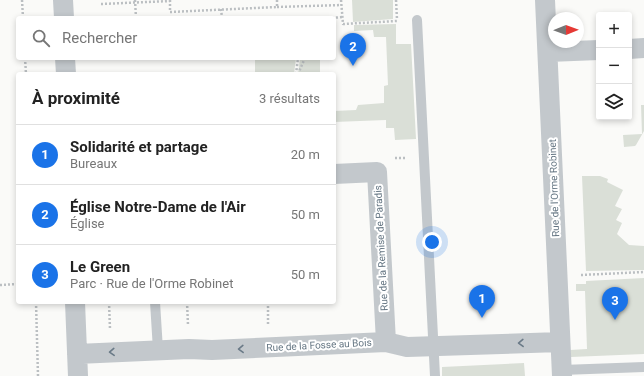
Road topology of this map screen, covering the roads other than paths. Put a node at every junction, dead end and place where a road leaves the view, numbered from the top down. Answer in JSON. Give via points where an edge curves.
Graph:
{"nodes":[{"id":1,"x":63,"y":0,"type":"edge"},
{"id":2,"x":545,"y":0,"type":"edge"},
{"id":3,"x":64,"y":16,"type":"edge"},
{"id":4,"x":417,"y":20,"type":"dead end"},
{"id":5,"x":644,"y":48,"type":"edge"},
{"id":6,"x":632,"y":49,"type":"edge"},
{"id":7,"x":596,"y":50,"type":"edge"},
{"id":8,"x":548,"y":52,"type":"junction"},
{"id":9,"x":65,"y":60,"type":"edge"},
{"id":10,"x":66,"y":72,"type":"edge"},
{"id":11,"x":336,"y":174,"type":"edge"},
{"id":12,"x":75,"y":304,"type":"edge"},
{"id":13,"x":155,"y":304,"type":"edge"},
{"id":14,"x":386,"y":342,"type":"junction"},
{"id":15,"x":560,"y":342,"type":"junction"},
{"id":16,"x":434,"y":346,"type":"junction"},
{"id":17,"x":158,"y":350,"type":"junction"},
{"id":18,"x":77,"y":354,"type":"junction"},
{"id":19,"x":644,"y":367,"type":"edge"},
{"id":20,"x":562,"y":373,"type":"edge"},
{"id":21,"x":78,"y":376,"type":"edge"},
{"id":22,"x":435,"y":376,"type":"edge"}],
"edges":[{"from":1,"to":3,"type":"street"},
{"from":2,"to":8,"type":"street","name":"Rue de l'Orme Robinet"},
{"from":4,"to":16,"type":"lane"},
{"from":5,"to":6,"type":"street"},
{"from":7,"to":8,"type":"street"},
{"from":8,"to":15,"type":"street","name":"Rue de l'Orme Robinet"},
{"from":9,"to":10,"type":"street"},
{"from":11,"to":14,"type":"street","name":"Rue de la Remise de Paradis","via":[[377,172]]},
{"from":12,"to":18,"type":"street"},
{"from":13,"to":17,"type":"lane"},
{"from":14,"to":16,"type":"street","name":"Rue de la Fosse au Bois","via":[[407,347]]},
{"from":14,"to":17,"type":"street","name":"Rue de la Fosse au Bois","one_way":true},
{"from":15,"to":16,"type":"street","name":"Rue de la Fosse au Bois","one_way":true},
{"from":15,"to":20,"type":"street","name":"Rue de l'Orme Robinet"},
{"from":16,"to":22,"type":"lane"},
{"from":17,"to":18,"type":"street","name":"Rue de la Fosse au Bois","one_way":true},
{"from":18,"to":21,"type":"street"},
{"from":19,"to":20,"type":"lane"}]}
